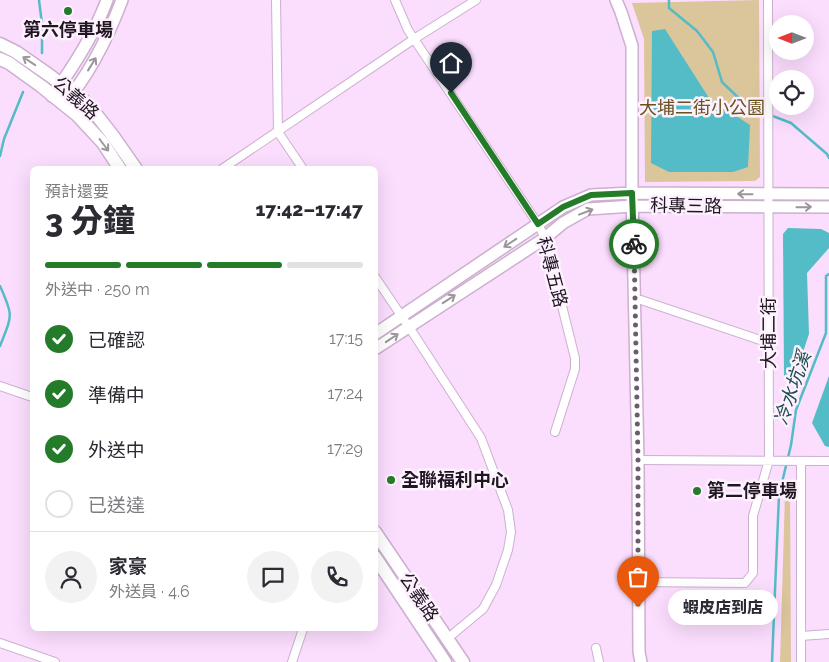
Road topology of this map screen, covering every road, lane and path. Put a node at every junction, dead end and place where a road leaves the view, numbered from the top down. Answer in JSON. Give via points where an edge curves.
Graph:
{"nodes":[{"id":1,"x":107,"y":0,"type":"edge"},
{"id":2,"x":122,"y":0,"type":"edge"},
{"id":3,"x":276,"y":0,"type":"edge"},
{"id":4,"x":395,"y":0,"type":"edge"},
{"id":5,"x":476,"y":0,"type":"edge"},
{"id":6,"x":616,"y":0,"type":"edge"},
{"id":7,"x":768,"y":0,"type":"edge"},
{"id":8,"x":414,"y":39,"type":"junction"},
{"id":9,"x":0,"y":44,"type":"edge"},
{"id":10,"x":0,"y":59,"type":"edge"},
{"id":11,"x":60,"y":84,"type":"junction"},
{"id":12,"x":52,"y":96,"type":"junction"},
{"id":13,"x":69,"y":99,"type":"junction"},
{"id":14,"x":278,"y":132,"type":"junction"},
{"id":15,"x":118,"y":166,"type":"edge"},
{"id":16,"x":134,"y":166,"type":"edge"},
{"id":17,"x":227,"y":166,"type":"edge"},
{"id":18,"x":301,"y":166,"type":"edge"},
{"id":19,"x":632,"y":193,"type":"junction"},
{"id":20,"x":769,"y":194,"type":"junction"},
{"id":21,"x":829,"y":194,"type":"edge"},
{"id":22,"x":633,"y":206,"type":"junction"},
{"id":23,"x":829,"y":207,"type":"edge"},
{"id":24,"x":769,"y":208,"type":"junction"},
{"id":25,"x":538,"y":224,"type":"junction"},
{"id":26,"x":545,"y":238,"type":"junction"},
{"id":27,"x":378,"y":281,"type":"edge"},
{"id":28,"x":634,"y":300,"type":"junction"},
{"id":29,"x":406,"y":322,"type":"junction"},
{"id":30,"x":378,"y":333,"type":"edge"},
{"id":31,"x":770,"y":343,"type":"junction"},
{"id":32,"x":378,"y":346,"type":"edge"},
{"id":33,"x":0,"y":386,"type":"edge"},
{"id":34,"x":30,"y":396,"type":"edge"},
{"id":35,"x":555,"y":432,"type":"dead end"},
{"id":36,"x":638,"y":460,"type":"junction"},
{"id":37,"x":773,"y":461,"type":"junction"},
{"id":38,"x":798,"y":461,"type":"junction"},
{"id":39,"x":829,"y":461,"type":"edge"},
{"id":40,"x":378,"y":536,"type":"edge"},
{"id":41,"x":378,"y":562,"type":"edge"},
{"id":42,"x":637,"y":582,"type":"junction"},
{"id":43,"x":302,"y":631,"type":"edge"},
{"id":44,"x":829,"y":634,"type":"edge"},
{"id":45,"x":801,"y":636,"type":"junction"},
{"id":46,"x":447,"y":639,"type":"junction"},
{"id":47,"x":0,"y":643,"type":"edge"},
{"id":48,"x":596,"y":648,"type":"dead end"},
{"id":49,"x":55,"y":662,"type":"edge"},
{"id":50,"x":292,"y":662,"type":"edge"},
{"id":51,"x":445,"y":662,"type":"edge"},
{"id":52,"x":462,"y":662,"type":"edge"},
{"id":53,"x":599,"y":662,"type":"edge"},
{"id":54,"x":641,"y":662,"type":"edge"},
{"id":55,"x":801,"y":662,"type":"edge"}],
"edges":[{"from":1,"to":11,"type":"street","via":[[90,36]]},
{"from":13,"to":2,"type":"street","one_way":true,"via":[[110,31]]},
{"from":3,"to":14,"type":"street"},
{"from":4,"to":8,"type":"street","name":"科專五路"},
{"from":5,"to":8,"type":"street"},
{"from":6,"to":19,"type":"street","via":[[632,46]]},
{"from":7,"to":20,"type":"street","name":"大埔二街"},
{"from":8,"to":14,"type":"street"},
{"from":8,"to":25,"type":"street","name":"科專五路"},
{"from":11,"to":9,"type":"main road","name":"公義路","one_way":true},
{"from":10,"to":12,"type":"main road","name":"公義路"},
{"from":11,"to":12,"type":"street"},
{"from":11,"to":13,"type":"main road","name":"公義路"},
{"from":12,"to":13,"type":"main road","name":"公義路"},
{"from":13,"to":15,"type":"main road","name":"公義路","one_way":true,"via":[[77,115],[103,143]]},
{"from":13,"to":16,"type":"main road","name":"公義路","via":[[88,104]]},
{"from":14,"to":17,"type":"street"},
{"from":14,"to":18,"type":"street"},
{"from":20,"to":19,"type":"street","name":"科專三路","one_way":true},
{"from":19,"to":22,"type":"street"},
{"from":19,"to":25,"type":"street","name":"科專三路","via":[[591,195],[563,207]]},
{"from":20,"to":21,"type":"street","name":"科專三路"},
{"from":20,"to":24,"type":"street","name":"大埔二街"},
{"from":22,"to":24,"type":"street","name":"科專三路"},
{"from":26,"to":22,"type":"street","name":"科專三路","one_way":true,"via":[[588,209]]},
{"from":22,"to":28,"type":"street"},
{"from":24,"to":23,"type":"street","name":"科專三路","one_way":true},
{"from":24,"to":31,"type":"street","name":"大埔二街"},
{"from":25,"to":26,"type":"street","name":"科專五路"},
{"from":25,"to":29,"type":"street","name":"科專三路","one_way":true},
{"from":29,"to":26,"type":"street","name":"科專三路","one_way":true},
{"from":26,"to":35,"type":"street","name":"科專五路","via":[[576,369]]},
{"from":27,"to":29,"type":"street"},
{"from":28,"to":31,"type":"street"},
{"from":28,"to":36,"type":"street"},
{"from":29,"to":30,"type":"street","name":"科專三路"},
{"from":32,"to":29,"type":"street","name":"科專三路","one_way":true},
{"from":29,"to":46,"type":"street","via":[[481,438],[508,510],[511,532],[496,585],[483,609]]},
{"from":31,"to":37,"type":"street","name":"大埔二街"},
{"from":33,"to":34,"type":"street"},
{"from":36,"to":37,"type":"street"},
{"from":36,"to":42,"type":"street"},
{"from":37,"to":38,"type":"street"},
{"from":37,"to":42,"type":"street","name":"大埔二街","via":[[753,516],[753,573],[745,582]]},
{"from":38,"to":39,"type":"street"},
{"from":38,"to":45,"type":"street"},
{"from":40,"to":46,"type":"main road","name":"公義路"},
{"from":41,"to":51,"type":"main road","name":"公義路"},
{"from":42,"to":54,"type":"street"},
{"from":43,"to":50,"type":"street"},
{"from":44,"to":45,"type":"street"},
{"from":45,"to":55,"type":"street"},
{"from":46,"to":52,"type":"main road","name":"公義路"},
{"from":47,"to":49,"type":"street"},
{"from":48,"to":53,"type":"street"}]}
